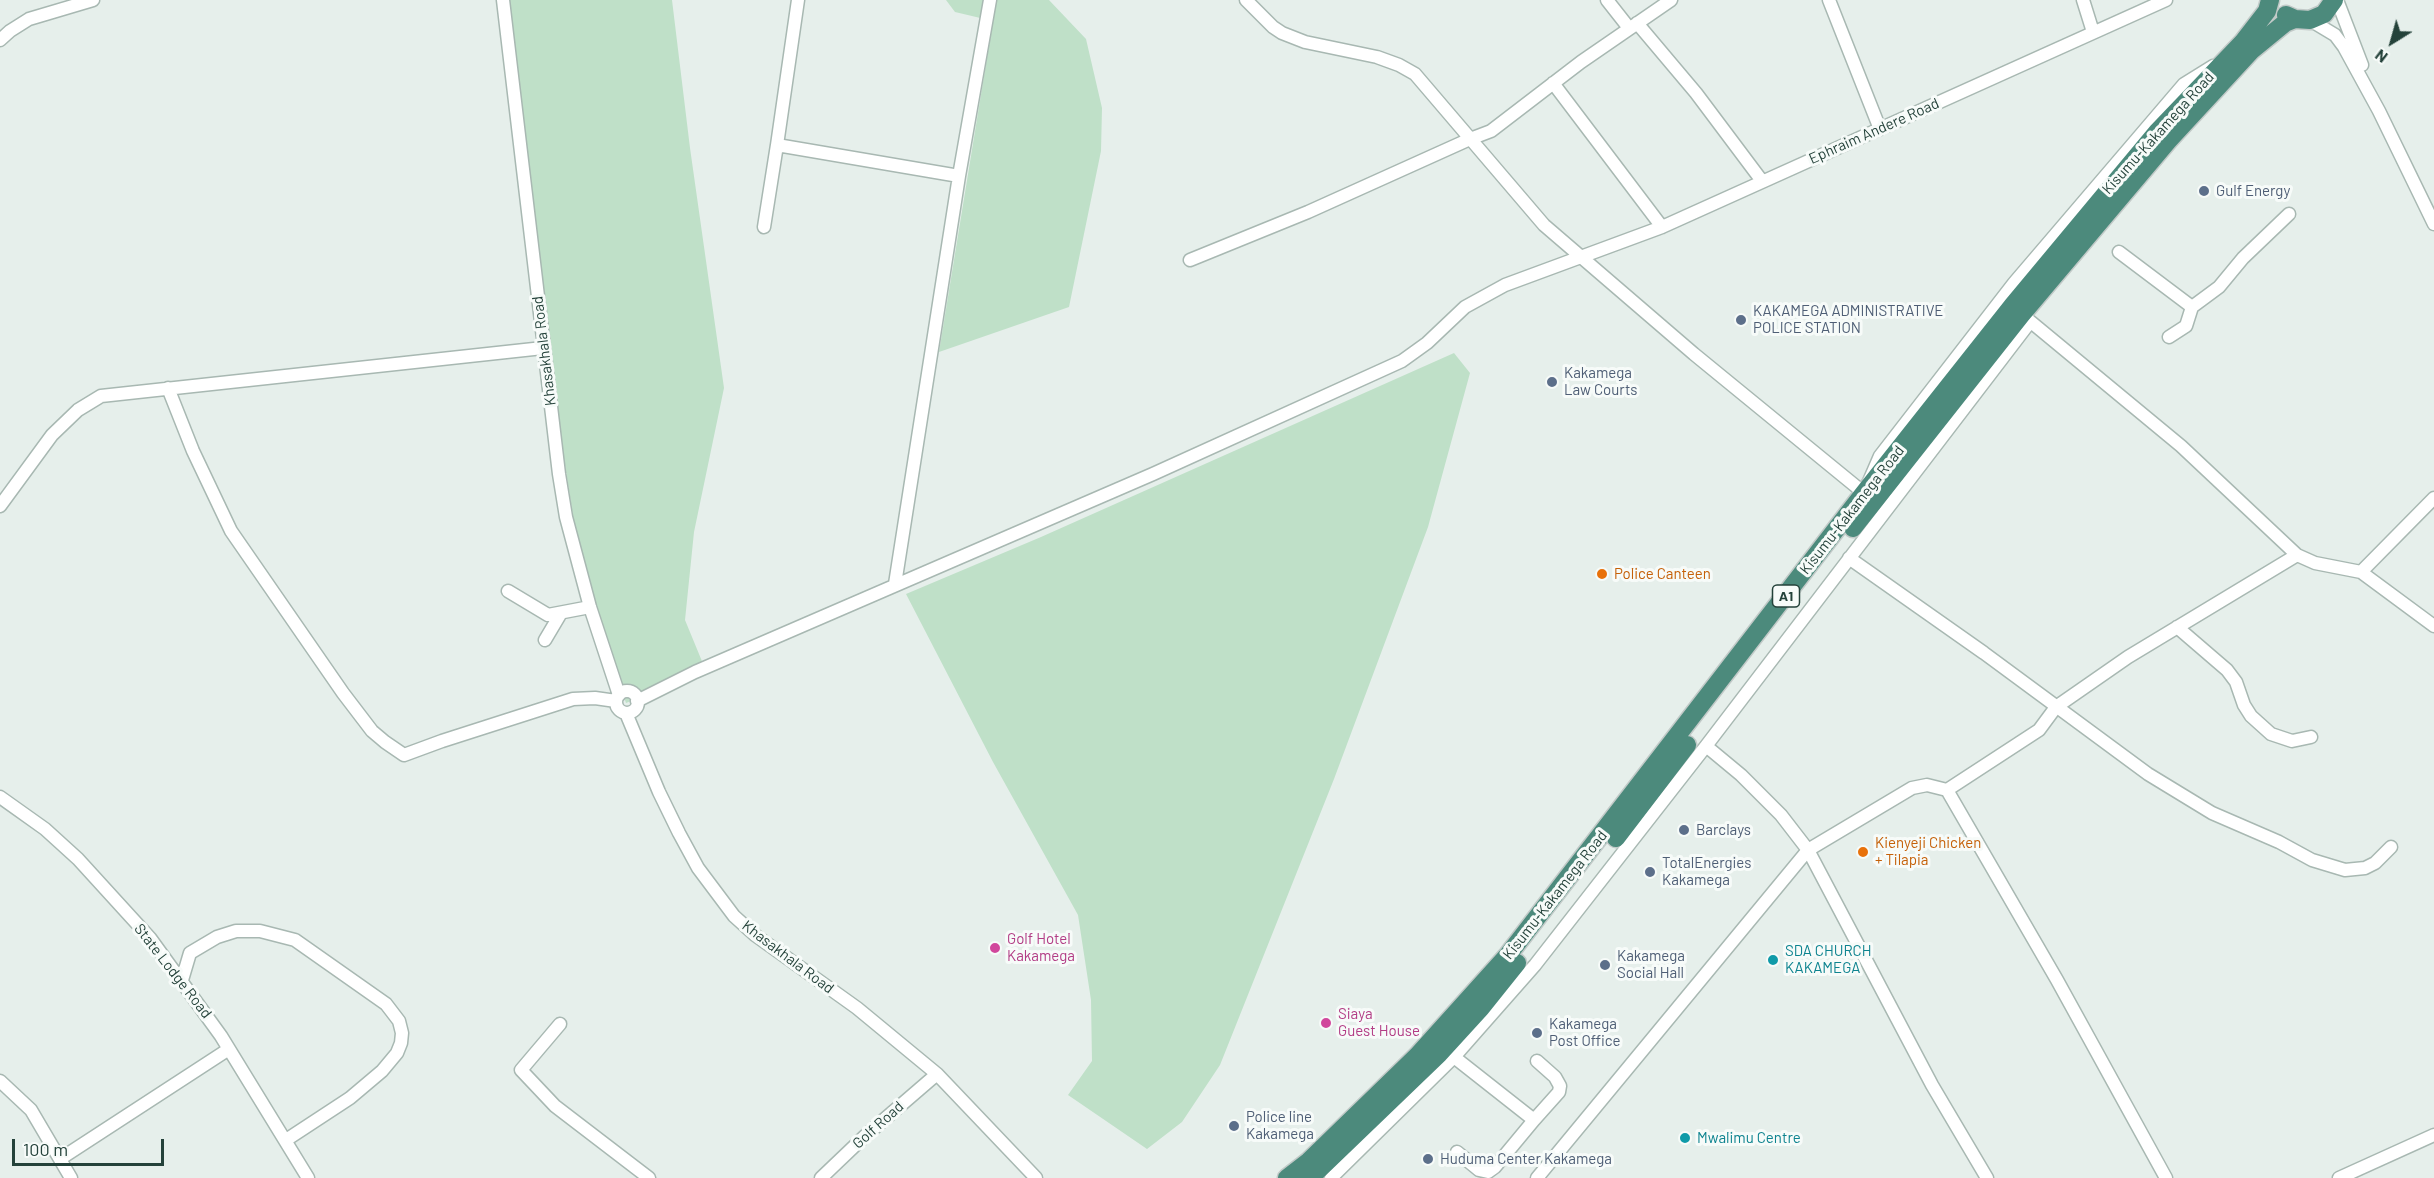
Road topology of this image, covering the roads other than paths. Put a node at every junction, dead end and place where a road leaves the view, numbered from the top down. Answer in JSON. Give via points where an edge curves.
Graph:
{"nodes":[{"id":1,"x":93,"y":0,"type":"edge"},
{"id":2,"x":503,"y":0,"type":"edge"},
{"id":3,"x":798,"y":0,"type":"edge"},
{"id":4,"x":990,"y":0,"type":"edge"},
{"id":5,"x":1246,"y":0,"type":"edge"},
{"id":6,"x":1607,"y":0,"type":"edge"},
{"id":7,"x":1671,"y":0,"type":"edge"},
{"id":8,"x":1829,"y":0,"type":"edge"},
{"id":9,"x":2083,"y":0,"type":"edge"},
{"id":10,"x":2166,"y":0,"type":"edge"},
{"id":11,"x":2272,"y":0,"type":"edge"},
{"id":12,"x":2336,"y":0,"type":"edge"},
{"id":13,"x":2303,"y":20,"type":"junction"},
{"id":14,"x":1633,"y":26,"type":"junction"},
{"id":15,"x":2093,"y":33,"type":"junction"},
{"id":16,"x":0,"y":40,"type":"edge"},
{"id":17,"x":1553,"y":83,"type":"junction"},
{"id":18,"x":2379,"y":111,"type":"junction"},
{"id":19,"x":1880,"y":129,"type":"junction"},
{"id":20,"x":1470,"y":139,"type":"junction"},
{"id":21,"x":777,"y":145,"type":"junction"},
{"id":22,"x":959,"y":176,"type":"junction"},
{"id":23,"x":1762,"y":181,"type":"junction"},
{"id":24,"x":2289,"y":214,"type":"dead end"},
{"id":25,"x":2434,"y":224,"type":"edge"},
{"id":26,"x":764,"y":227,"type":"dead end"},
{"id":27,"x":1662,"y":227,"type":"junction"},
{"id":28,"x":2119,"y":252,"type":"dead end"},
{"id":29,"x":1580,"y":257,"type":"junction"},
{"id":30,"x":1190,"y":260,"type":"dead end"},
{"id":31,"x":2192,"y":307,"type":"junction"},
{"id":32,"x":2026,"y":318,"type":"junction"},
{"id":33,"x":2169,"y":337,"type":"dead end"},
{"id":34,"x":543,"y":348,"type":"junction"},
{"id":35,"x":168,"y":388,"type":"junction"},
{"id":36,"x":1864,"y":494,"type":"junction"},
{"id":37,"x":2434,"y":498,"type":"edge"},
{"id":38,"x":0,"y":506,"type":"edge"},
{"id":39,"x":2297,"y":555,"type":"junction"},
{"id":40,"x":1850,"y":558,"type":"junction"},
{"id":41,"x":2361,"y":572,"type":"junction"},
{"id":42,"x":896,"y":584,"type":"junction"},
{"id":43,"x":508,"y":591,"type":"dead end"},
{"id":44,"x":590,"y":607,"type":"junction"},
{"id":45,"x":561,"y":613,"type":"junction"},
{"id":46,"x":2434,"y":626,"type":"edge"},
{"id":47,"x":2177,"y":627,"type":"junction"},
{"id":48,"x":545,"y":640,"type":"dead end"},
{"id":49,"x":617,"y":698,"type":"junction"},
{"id":50,"x":637,"y":701,"type":"junction"},
{"id":51,"x":2056,"y":707,"type":"junction"},
{"id":52,"x":626,"y":713,"type":"junction"},
{"id":53,"x":2311,"y":737,"type":"dead end"},
{"id":54,"x":1706,"y":746,"type":"junction"},
{"id":55,"x":1947,"y":790,"type":"junction"},
{"id":56,"x":0,"y":797,"type":"edge"},
{"id":57,"x":1659,"y":806,"type":"junction"},
{"id":58,"x":1632,"y":818,"type":"junction"},
{"id":59,"x":2391,"y":847,"type":"dead end"},
{"id":60,"x":1808,"y":850,"type":"junction"},
{"id":61,"x":182,"y":980,"type":"junction"},
{"id":62,"x":560,"y":1024,"type":"dead end"},
{"id":63,"x":229,"y":1049,"type":"junction"},
{"id":64,"x":1454,"y":1057,"type":"junction"},
{"id":65,"x":1537,"y":1061,"type":"dead end"},
{"id":66,"x":937,"y":1074,"type":"junction"},
{"id":67,"x":0,"y":1081,"type":"edge"},
{"id":68,"x":1534,"y":1119,"type":"junction"},
{"id":69,"x":2434,"y":1135,"type":"edge"},
{"id":70,"x":286,"y":1140,"type":"junction"},
{"id":71,"x":1457,"y":1152,"type":"dead end"},
{"id":72,"x":1011,"y":1153,"type":"junction"},
{"id":73,"x":60,"y":1159,"type":"junction"},
{"id":74,"x":71,"y":1178,"type":"edge"},
{"id":75,"x":308,"y":1178,"type":"edge"},
{"id":76,"x":649,"y":1178,"type":"edge"},
{"id":77,"x":821,"y":1178,"type":"edge"},
{"id":78,"x":1030,"y":1178,"type":"edge"},
{"id":79,"x":1036,"y":1178,"type":"edge"},
{"id":80,"x":1287,"y":1178,"type":"edge"},
{"id":81,"x":1310,"y":1178,"type":"edge"},
{"id":82,"x":1331,"y":1178,"type":"edge"},
{"id":83,"x":1537,"y":1178,"type":"edge"},
{"id":84,"x":1987,"y":1178,"type":"edge"},
{"id":85,"x":2166,"y":1178,"type":"edge"},
{"id":86,"x":2339,"y":1178,"type":"edge"}],
"edges":[{"from":1,"to":16,"type":"street","via":[[29,18]]},
{"from":2,"to":34,"type":"street","name":"Khasakhala Road"},
{"from":3,"to":21,"type":"street"},
{"from":4,"to":22,"type":"street"},
{"from":5,"to":20,"type":"street","via":[[1282,33],[1305,42],[1377,57],[1415,74]]},
{"from":6,"to":14,"type":"street"},
{"from":7,"to":14,"type":"street"},
{"from":8,"to":19,"type":"street"},
{"from":9,"to":15,"type":"street"},
{"from":10,"to":15,"type":"street","name":"Ephraim Andere Road"},
{"from":11,"to":13,"type":"highway","via":[[2282,12]]},
{"from":11,"to":36,"type":"highway","name":"Kisumu-Kakamega Road","number":"A1","via":[[2258,23],[2103,194]]},
{"from":12,"to":13,"type":"highway","name":"Kisumu-Kakamega Road","via":[[2324,14]]},
{"from":12,"to":18,"type":"street"},
{"from":13,"to":18,"type":"street","via":[[2335,34]]},
{"from":13,"to":32,"type":"highway","name":"Kisumu-Kakamega Road","number":"A1","via":[[2278,28],[2204,101]]},
{"from":14,"to":17,"type":"street"},
{"from":14,"to":23,"type":"street","via":[[1696,93]]},
{"from":15,"to":19,"type":"street","name":"Ephraim Andere Road"},
{"from":17,"to":20,"type":"street","via":[[1491,132]]},
{"from":17,"to":27,"type":"street"},
{"from":18,"to":25,"type":"street"},
{"from":19,"to":23,"type":"street","name":"Ephraim Andere Road"},
{"from":20,"to":29,"type":"street","via":[[1530,210]]},
{"from":20,"to":30,"type":"street"},
{"from":21,"to":22,"type":"street"},
{"from":21,"to":26,"type":"street"},
{"from":22,"to":42,"type":"street"},
{"from":23,"to":27,"type":"street","name":"Ephraim Andere Road"},
{"from":24,"to":31,"type":"street","via":[[2219,287]]},
{"from":27,"to":29,"type":"street","name":"Ephraim Andere Road"},
{"from":28,"to":31,"type":"street"},
{"from":29,"to":36,"type":"street"},
{"from":29,"to":42,"type":"street","name":"Ephraim Andere Road","via":[[1481,297],[1402,361]]},
{"from":31,"to":33,"type":"street","via":[[2186,326]]},
{"from":32,"to":39,"type":"street","via":[[2181,446]]},
{"from":32,"to":40,"type":"street"},
{"from":32,"to":58,"type":"highway","name":"Kisumu-Kakamega Road","number":"A1","via":[[1874,501]]},
{"from":34,"to":35,"type":"street"},
{"from":34,"to":44,"type":"street","name":"Khasakhala Road","via":[[566,517]]},
{"from":35,"to":38,"type":"street","via":[[101,396],[78,410],[52,435]]},
{"from":35,"to":49,"type":"street","via":[[231,531],[343,693],[385,742],[404,755],[573,699]]},
{"from":36,"to":80,"type":"highway","name":"Kisumu-Kakamega Road","number":"A1","via":[[1508,955],[1417,1056]]},
{"from":37,"to":41,"type":"street"},
{"from":39,"to":41,"type":"street","via":[[2315,563]]},
{"from":39,"to":47,"type":"street"},
{"from":40,"to":51,"type":"street"},
{"from":40,"to":54,"type":"street"},
{"from":41,"to":46,"type":"street"},
{"from":42,"to":50,"type":"street","name":"Ephraim Andere Road"},
{"from":43,"to":45,"type":"street","via":[[548,615]]},
{"from":44,"to":45,"type":"street"},
{"from":44,"to":49,"type":"street","name":"Khasakhala Road"},
{"from":45,"to":48,"type":"street"},
{"from":47,"to":51,"type":"street"},
{"from":47,"to":53,"type":"street","via":[[2227,670],[2251,717],[2271,734],[2292,741]]},
{"from":49,"to":50,"type":"street","via":[[628,692]]},
{"from":49,"to":52,"type":"street","via":[[620,711]]},
{"from":50,"to":52,"type":"street","via":[[633,711]]},
{"from":51,"to":55,"type":"street","via":[[2039,730]]},
{"from":51,"to":59,"type":"street","via":[[2189,799],[2230,823],[2312,860],[2358,871],[2376,863]]},
{"from":52,"to":66,"type":"street","name":"Khasakhala Road","via":[[693,859],[734,916]]},
{"from":54,"to":57,"type":"street"},
{"from":54,"to":60,"type":"street","via":[[1773,807]]},
{"from":55,"to":60,"type":"street","via":[[1928,785],[1912,788]]},
{"from":55,"to":85,"type":"street"},
{"from":56,"to":61,"type":"street","name":"State Lodge Road","via":[[78,859],[150,938]]},
{"from":57,"to":58,"type":"street"},
{"from":57,"to":64,"type":"street","via":[[1535,965]]},
{"from":58,"to":81,"type":"highway","name":"Kisumu-Kakamega Road","number":"A1","via":[[1481,1008],[1439,1054]]},
{"from":60,"to":83,"type":"street"},
{"from":60,"to":84,"type":"street","via":[[1932,1084]]},
{"from":61,"to":63,"type":"street","name":"State Lodge Road"},
{"from":61,"to":70,"type":"street","via":[[190,953],[236,931],[260,931],[295,940],[386,1004],[399,1021],[401,1043],[382,1071],[350,1098]]},
{"from":62,"to":76,"type":"street","via":[[521,1070],[555,1106]]},
{"from":63,"to":70,"type":"street","name":"State Lodge Road"},
{"from":63,"to":73,"type":"street"},
{"from":64,"to":68,"type":"street"},
{"from":64,"to":82,"type":"street"},
{"from":65,"to":68,"type":"street","via":[[1560,1086]]},
{"from":66,"to":72,"type":"street","name":"Khasakhala Road"},
{"from":66,"to":77,"type":"street","name":"Golf Road"},
{"from":67,"to":73,"type":"street","via":[[31,1110]]},
{"from":68,"to":71,"type":"street","via":[[1488,1172],[1479,1170]]},
{"from":69,"to":86,"type":"street"},
{"from":70,"to":75,"type":"street","name":"State Lodge Road"},
{"from":72,"to":78,"type":"street"},
{"from":72,"to":79,"type":"street"},
{"from":73,"to":74,"type":"street"}]}
